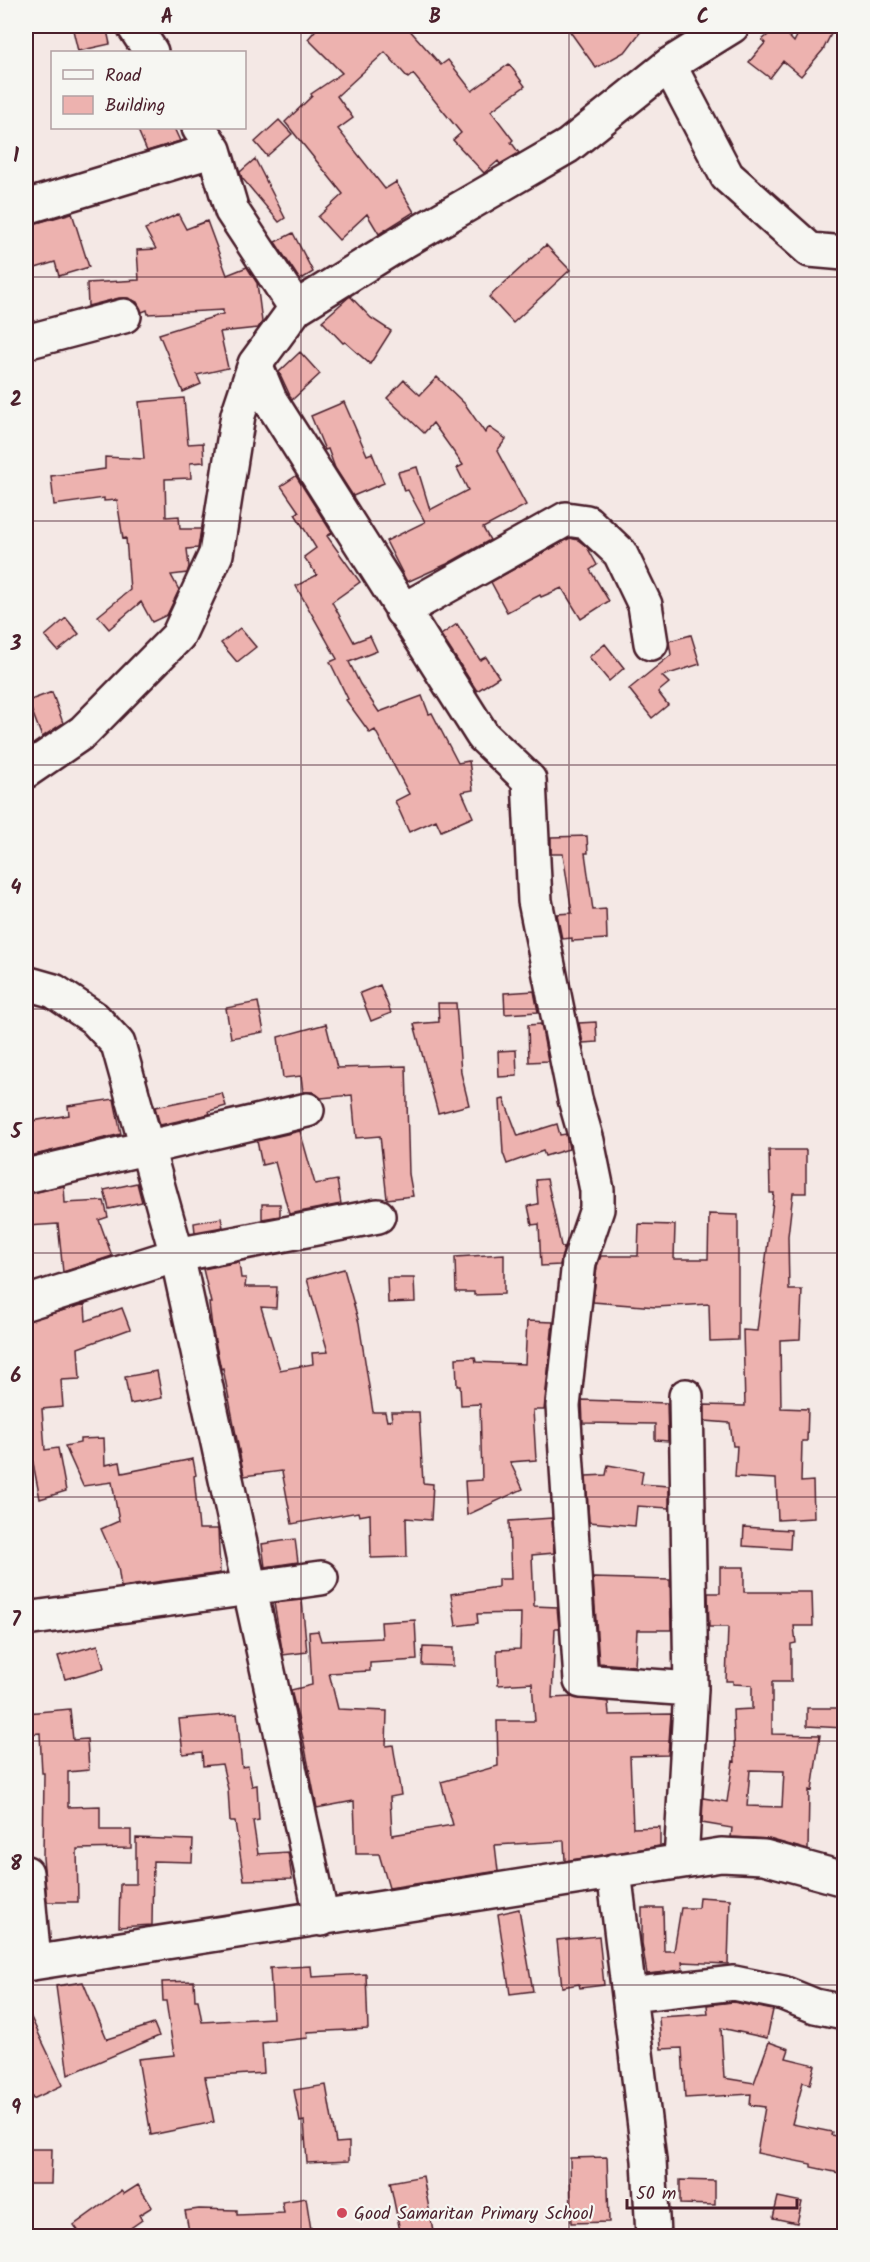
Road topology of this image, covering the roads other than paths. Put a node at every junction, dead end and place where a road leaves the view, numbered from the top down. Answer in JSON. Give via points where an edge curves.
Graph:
{"nodes":[{"id":1,"x":134,"y":26,"type":"edge"},
{"id":2,"x":732,"y":26,"type":"edge"},
{"id":3,"x":150,"y":51,"type":"edge"},
{"id":4,"x":669,"y":65,"type":"junction"},
{"id":5,"x":207,"y":139,"type":"edge"},
{"id":6,"x":26,"y":207,"type":"edge"},
{"id":7,"x":844,"y":253,"type":"edge"},
{"id":8,"x":296,"y":308,"type":"junction"},
{"id":9,"x":124,"y":316,"type":"dead end"},
{"id":10,"x":26,"y":342,"type":"edge"},
{"id":11,"x":255,"y":364,"type":"junction"},
{"id":12,"x":402,"y":611,"type":"junction"},
{"id":13,"x":651,"y":643,"type":"dead end"},
{"id":14,"x":26,"y":771,"type":"edge"},
{"id":15,"x":26,"y":983,"type":"edge"},
{"id":16,"x":307,"y":1110,"type":"dead end"},
{"id":17,"x":147,"y":1147,"type":"junction"},
{"id":18,"x":26,"y":1176,"type":"edge"},
{"id":19,"x":378,"y":1216,"type":"dead end"},
{"id":20,"x":177,"y":1255,"type":"junction"},
{"id":21,"x":26,"y":1303,"type":"edge"},
{"id":22,"x":686,"y":1396,"type":"dead end"},
{"id":23,"x":321,"y":1578,"type":"dead end"},
{"id":24,"x":249,"y":1588,"type":"junction"},
{"id":25,"x":26,"y":1619,"type":"edge"},
{"id":26,"x":691,"y":1689,"type":"junction"},
{"id":27,"x":681,"y":1861,"type":"junction"},
{"id":28,"x":614,"y":1871,"type":"junction"},
{"id":29,"x":26,"y":1873,"type":"edge"},
{"id":30,"x":844,"y":1880,"type":"edge"},
{"id":31,"x":322,"y":1919,"type":"junction"},
{"id":32,"x":30,"y":1963,"type":"edge"},
{"id":33,"x":629,"y":1995,"type":"junction"},
{"id":34,"x":844,"y":2012,"type":"edge"},
{"id":35,"x":653,"y":2236,"type":"edge"}],
"edges":[{"from":1,"to":3,"type":"street"},
{"from":2,"to":4,"type":"street"},
{"from":4,"to":7,"type":"street","via":[[727,176],[810,250]]},
{"from":4,"to":8,"type":"street","via":[[568,146]]},
{"from":5,"to":6,"type":"street"},
{"from":5,"to":8,"type":"street","via":[[232,211]]},
{"from":8,"to":11,"type":"street"},
{"from":9,"to":10,"type":"street"},
{"from":11,"to":12,"type":"street","via":[[270,400]]},
{"from":11,"to":14,"type":"street","via":[[238,415],[216,554],[178,636],[83,732]]},
{"from":12,"to":13,"type":"street","via":[[566,519],[587,522],[620,553],[645,605]]},
{"from":12,"to":26,"type":"street","via":[[483,736],[529,780],[535,901],[597,1190],[597,1209],[579,1262],[563,1406],[581,1681]]},
{"from":15,"to":17,"type":"street","via":[[54,991],[94,1018],[118,1044]]},
{"from":16,"to":17,"type":"street"},
{"from":17,"to":18,"type":"street"},
{"from":17,"to":20,"type":"street"},
{"from":19,"to":20,"type":"street"},
{"from":20,"to":21,"type":"street"},
{"from":20,"to":24,"type":"street"},
{"from":22,"to":26,"type":"street"},
{"from":23,"to":24,"type":"street"},
{"from":24,"to":25,"type":"street"},
{"from":24,"to":31,"type":"street"},
{"from":26,"to":27,"type":"street"},
{"from":27,"to":28,"type":"street"},
{"from":27,"to":30,"type":"street","via":[[721,1855],[764,1857]]},
{"from":28,"to":31,"type":"street"},
{"from":28,"to":33,"type":"street"},
{"from":29,"to":32,"type":"street"},
{"from":31,"to":32,"type":"street"},
{"from":33,"to":34,"type":"street","via":[[734,1983]]},
{"from":33,"to":35,"type":"street","via":[[649,2160]]}]}
